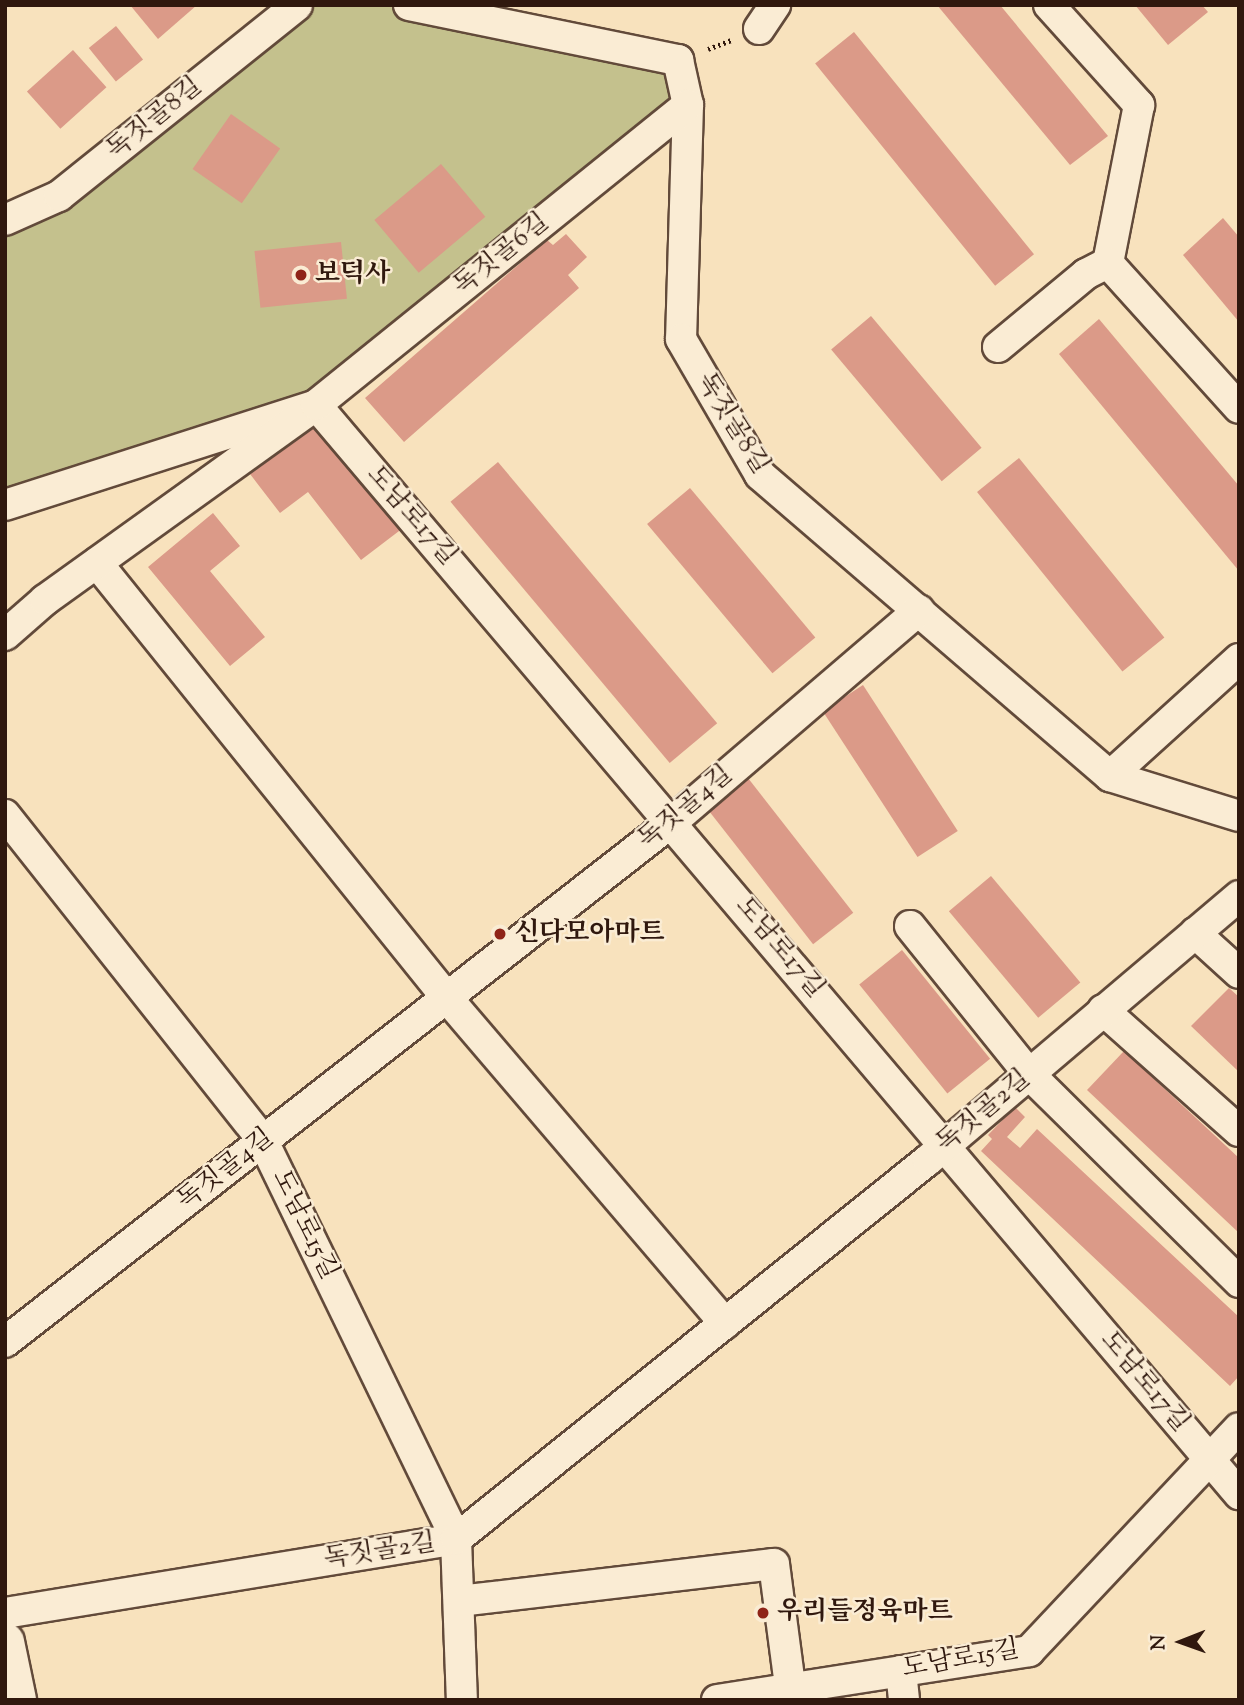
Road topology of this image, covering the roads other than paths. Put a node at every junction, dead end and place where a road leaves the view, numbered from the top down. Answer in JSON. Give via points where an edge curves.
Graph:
{"nodes":[{"id":1,"x":297,"y":5,"type":"edge"},
{"id":2,"x":409,"y":5,"type":"edge"},
{"id":3,"x":1049,"y":5,"type":"edge"},
{"id":4,"x":688,"y":105,"type":"junction"},
{"id":5,"x":5,"y":219,"type":"edge"},
{"id":6,"x":1108,"y":263,"type":"junction"},
{"id":7,"x":999,"y":347,"type":"dead end"},
{"id":8,"x":316,"y":405,"type":"junction"},
{"id":9,"x":1239,"y":408,"type":"edge"},
{"id":10,"x":5,"y":505,"type":"edge"},
{"id":11,"x":97,"y":563,"type":"junction"},
{"id":12,"x":919,"y":610,"type":"junction"},
{"id":13,"x":5,"y":635,"type":"edge"},
{"id":14,"x":1239,"y":659,"type":"edge"},
{"id":15,"x":1110,"y":776,"type":"junction"},
{"id":16,"x":5,"y":815,"type":"edge"},
{"id":17,"x":1239,"y":816,"type":"edge"},
{"id":18,"x":673,"y":821,"type":"junction"},
{"id":19,"x":1239,"y":896,"type":"edge"},
{"id":20,"x":910,"y":926,"type":"dead end"},
{"id":21,"x":1195,"y":933,"type":"junction"},
{"id":22,"x":1239,"y":973,"type":"edge"},
{"id":23,"x":447,"y":998,"type":"junction"},
{"id":24,"x":1103,"y":1010,"type":"junction"},
{"id":25,"x":1029,"y":1074,"type":"junction"},
{"id":26,"x":1239,"y":1132,"type":"edge"},
{"id":27,"x":263,"y":1141,"type":"junction"},
{"id":28,"x":944,"y":1146,"type":"junction"},
{"id":29,"x":1239,"y":1282,"type":"edge"},
{"id":30,"x":725,"y":1323,"type":"junction"},
{"id":31,"x":5,"y":1342,"type":"edge"},
{"id":32,"x":1239,"y":1428,"type":"edge"},
{"id":33,"x":1209,"y":1459,"type":"junction"},
{"id":34,"x":1239,"y":1494,"type":"edge"},
{"id":35,"x":456,"y":1539,"type":"junction"},
{"id":36,"x":458,"y":1601,"type":"junction"},
{"id":37,"x":5,"y":1613,"type":"edge"},
{"id":38,"x":5,"y":1642,"type":"edge"},
{"id":39,"x":903,"y":1685,"type":"edge"},
{"id":40,"x":792,"y":1694,"type":"edge"},
{"id":41,"x":17,"y":1700,"type":"edge"},
{"id":42,"x":462,"y":1700,"type":"edge"},
{"id":43,"x":717,"y":1700,"type":"edge"}],
"edges":[{"from":1,"to":5,"type":"street","name":"독짓골8길","via":[[59,196]]},
{"from":2,"to":4,"type":"street","name":"독짓골8길","via":[[678,60]]},
{"from":3,"to":6,"type":"street","via":[[1139,105]]},
{"from":4,"to":8,"type":"street","name":"독짓골6길"},
{"from":4,"to":12,"type":"street","name":"독짓골8길","via":[[681,339],[760,475]]},
{"from":6,"to":7,"type":"street","via":[[1086,274]]},
{"from":6,"to":9,"type":"street"},
{"from":8,"to":10,"type":"street","name":"독짓골6길"},
{"from":8,"to":11,"type":"street","name":"독짓골6길"},
{"from":8,"to":18,"type":"street","name":"도남로17길"},
{"from":11,"to":13,"type":"street","name":"독짓골6길"},
{"from":11,"to":23,"type":"street"},
{"from":12,"to":15,"type":"street","name":"독짓골8길"},
{"from":12,"to":18,"type":"street","name":"독짓골4길"},
{"from":14,"to":15,"type":"street"},
{"from":15,"to":17,"type":"street","name":"독짓골8길"},
{"from":16,"to":27,"type":"street","name":"도남로15길"},
{"from":18,"to":23,"type":"street","name":"독짓골4길"},
{"from":18,"to":28,"type":"street","name":"도남로17길"},
{"from":19,"to":21,"type":"street","name":"독짓골2길"},
{"from":20,"to":25,"type":"street"},
{"from":21,"to":22,"type":"street"},
{"from":21,"to":24,"type":"street","name":"독짓골2길"},
{"from":23,"to":27,"type":"street","name":"독짓골4길"},
{"from":23,"to":30,"type":"street"},
{"from":24,"to":25,"type":"street","name":"독짓골2길"},
{"from":24,"to":26,"type":"street"},
{"from":25,"to":28,"type":"street","name":"독짓골2길"},
{"from":25,"to":29,"type":"street"},
{"from":27,"to":31,"type":"street","name":"독짓골4길"},
{"from":27,"to":35,"type":"street","name":"도남로15길"},
{"from":28,"to":30,"type":"street","name":"독짓골2길"},
{"from":28,"to":33,"type":"street","name":"도남로17길"},
{"from":30,"to":35,"type":"street","name":"독짓골2길"},
{"from":32,"to":33,"type":"street","name":"도남로15길"},
{"from":33,"to":34,"type":"street","name":"도남로17길"},
{"from":33,"to":39,"type":"street","name":"도남로15길","via":[[1029,1651]]},
{"from":35,"to":36,"type":"street","name":"도남로15길"},
{"from":35,"to":37,"type":"street","name":"독짓골2길"},
{"from":36,"to":40,"type":"street","via":[[775,1564]]},
{"from":36,"to":42,"type":"street","name":"도남로15길"},
{"from":38,"to":41,"type":"main road"},
{"from":39,"to":40,"type":"street","name":"도남로15길"},
{"from":40,"to":43,"type":"street","name":"도남로15길"}]}
